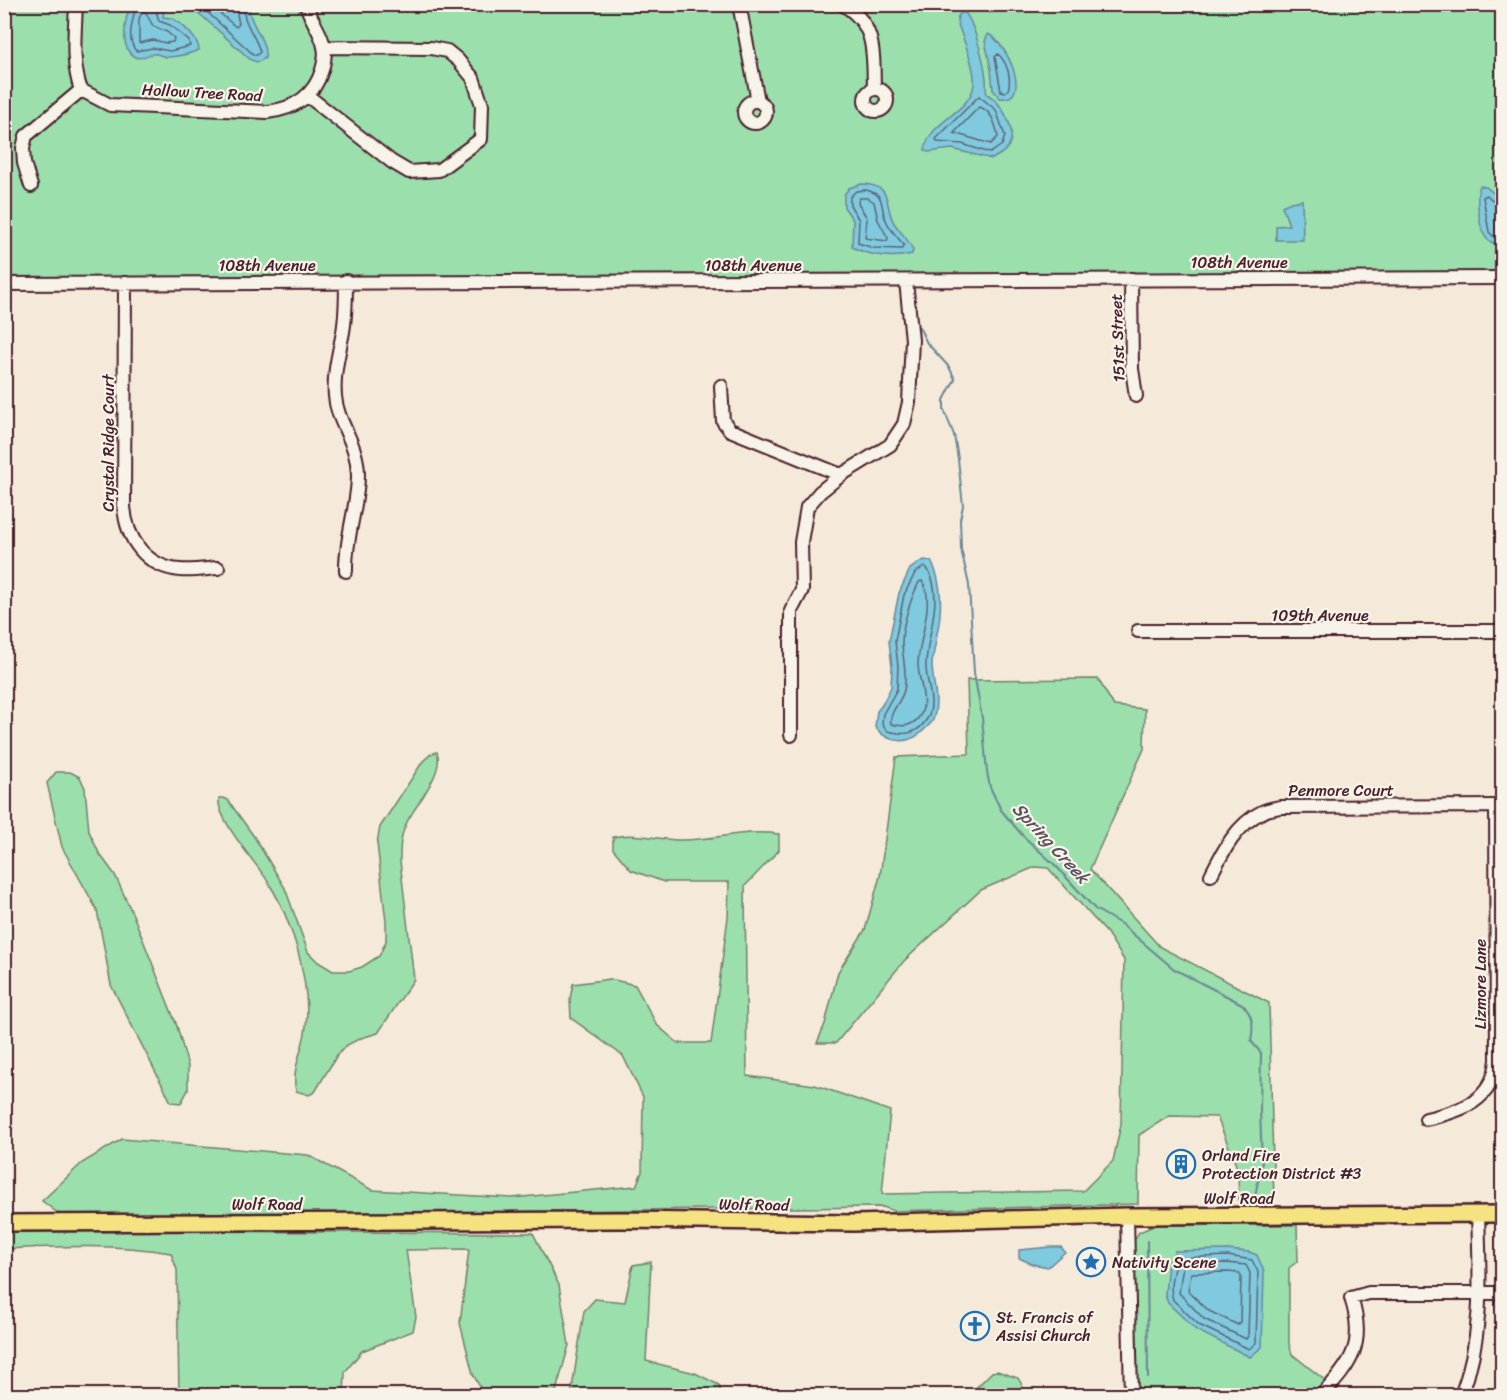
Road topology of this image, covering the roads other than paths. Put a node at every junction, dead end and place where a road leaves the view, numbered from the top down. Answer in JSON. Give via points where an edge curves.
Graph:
{"nodes":[{"id":1,"x":76,"y":4,"type":"edge"},
{"id":2,"x":306,"y":4,"type":"edge"},
{"id":3,"x":740,"y":4,"type":"edge"},
{"id":4,"x":842,"y":4,"type":"edge"},
{"id":5,"x":324,"y":47,"type":"junction"},
{"id":6,"x":874,"y":89,"type":"dead end"},
{"id":7,"x":81,"y":90,"type":"junction"},
{"id":8,"x":308,"y":96,"type":"junction"},
{"id":9,"x":758,"y":101,"type":"dead end"},
{"id":10,"x":31,"y":186,"type":"dead end"},
{"id":11,"x":1503,"y":278,"type":"edge"},
{"id":12,"x":1131,"y":279,"type":"junction"},
{"id":13,"x":346,"y":281,"type":"junction"},
{"id":14,"x":906,"y":281,"type":"junction"},
{"id":15,"x":125,"y":283,"type":"junction"},
{"id":16,"x":4,"y":284,"type":"edge"},
{"id":17,"x":721,"y":386,"type":"dead end"},
{"id":18,"x":1136,"y":396,"type":"dead end"},
{"id":19,"x":841,"y":476,"type":"junction"},
{"id":20,"x":218,"y":568,"type":"dead end"},
{"id":21,"x":346,"y":571,"type":"dead end"},
{"id":22,"x":1138,"y":631,"type":"dead end"},
{"id":23,"x":1503,"y":631,"type":"edge"},
{"id":24,"x":791,"y":735,"type":"dead end"},
{"id":25,"x":1499,"y":806,"type":"edge"},
{"id":26,"x":1212,"y":875,"type":"dead end"},
{"id":27,"x":1500,"y":983,"type":"edge"},
{"id":28,"x":1425,"y":1119,"type":"dead end"},
{"id":29,"x":1478,"y":1214,"type":"junction"},
{"id":30,"x":1503,"y":1214,"type":"edge"},
{"id":31,"x":1127,"y":1216,"type":"junction"},
{"id":32,"x":4,"y":1224,"type":"edge"},
{"id":33,"x":1481,"y":1293,"type":"junction"},
{"id":34,"x":1503,"y":1293,"type":"edge"},
{"id":35,"x":1131,"y":1395,"type":"edge"},
{"id":36,"x":1322,"y":1395,"type":"edge"},
{"id":37,"x":1461,"y":1395,"type":"edge"}],
"edges":[{"from":1,"to":7,"type":"street","via":[[73,60]]},
{"from":2,"to":5,"type":"street"},
{"from":3,"to":9,"type":"street"},
{"from":4,"to":6,"type":"street","via":[[862,20],[868,31],[873,46]]},
{"from":5,"to":8,"type":"street","via":[[324,63]]},
{"from":5,"to":8,"type":"street","via":[[447,51],[473,78],[482,105],[481,139],[439,170],[409,172]]},
{"from":7,"to":8,"type":"street","name":"Hollow Tree Road","via":[[110,105],[267,112],[282,110]]},
{"from":7,"to":10,"type":"street","via":[[26,136],[24,163]]},
{"from":11,"to":12,"type":"street","name":"108th Avenue"},
{"from":12,"to":14,"type":"street","name":"108th Avenue"},
{"from":12,"to":18,"type":"street","name":"151st Street"},
{"from":13,"to":14,"type":"street","name":"108th Avenue"},
{"from":13,"to":15,"type":"street","name":"108th Avenue"},
{"from":13,"to":21,"type":"street","via":[[335,399],[355,448],[358,478]]},
{"from":14,"to":19,"type":"street","via":[[912,340],[904,424],[890,445]]},
{"from":15,"to":16,"type":"street","name":"108th Avenue"},
{"from":15,"to":20,"type":"street","name":"Crystal Ridge Court","via":[[124,516],[128,531],[145,555],[164,567],[192,571]]},
{"from":17,"to":19,"type":"street","via":[[723,421],[730,430]]},
{"from":19,"to":24,"type":"street","via":[[807,507],[801,542],[802,590],[791,611]]},
{"from":22,"to":23,"type":"street","name":"109th Avenue"},
{"from":25,"to":26,"type":"street","name":"Penmore Court","via":[[1281,807],[1262,812],[1243,825],[1227,844]]},
{"from":25,"to":27,"type":"street","name":"Lizmore Lane"},
{"from":27,"to":28,"type":"street","name":"Lizmore Lane","via":[[1495,1077],[1474,1102]]},
{"from":29,"to":30,"type":"main road","name":"Wolf Road"},
{"from":29,"to":31,"type":"main road","name":"Wolf Road"},
{"from":29,"to":33,"type":"street"},
{"from":31,"to":32,"type":"main road","name":"Wolf Road","via":[[862,1222]]},
{"from":31,"to":35,"type":"street"},
{"from":33,"to":34,"type":"street"},
{"from":33,"to":36,"type":"street","via":[[1369,1293],[1351,1298],[1356,1312],[1355,1350],[1344,1371]]},
{"from":33,"to":37,"type":"street","via":[[1473,1357]]}]}
